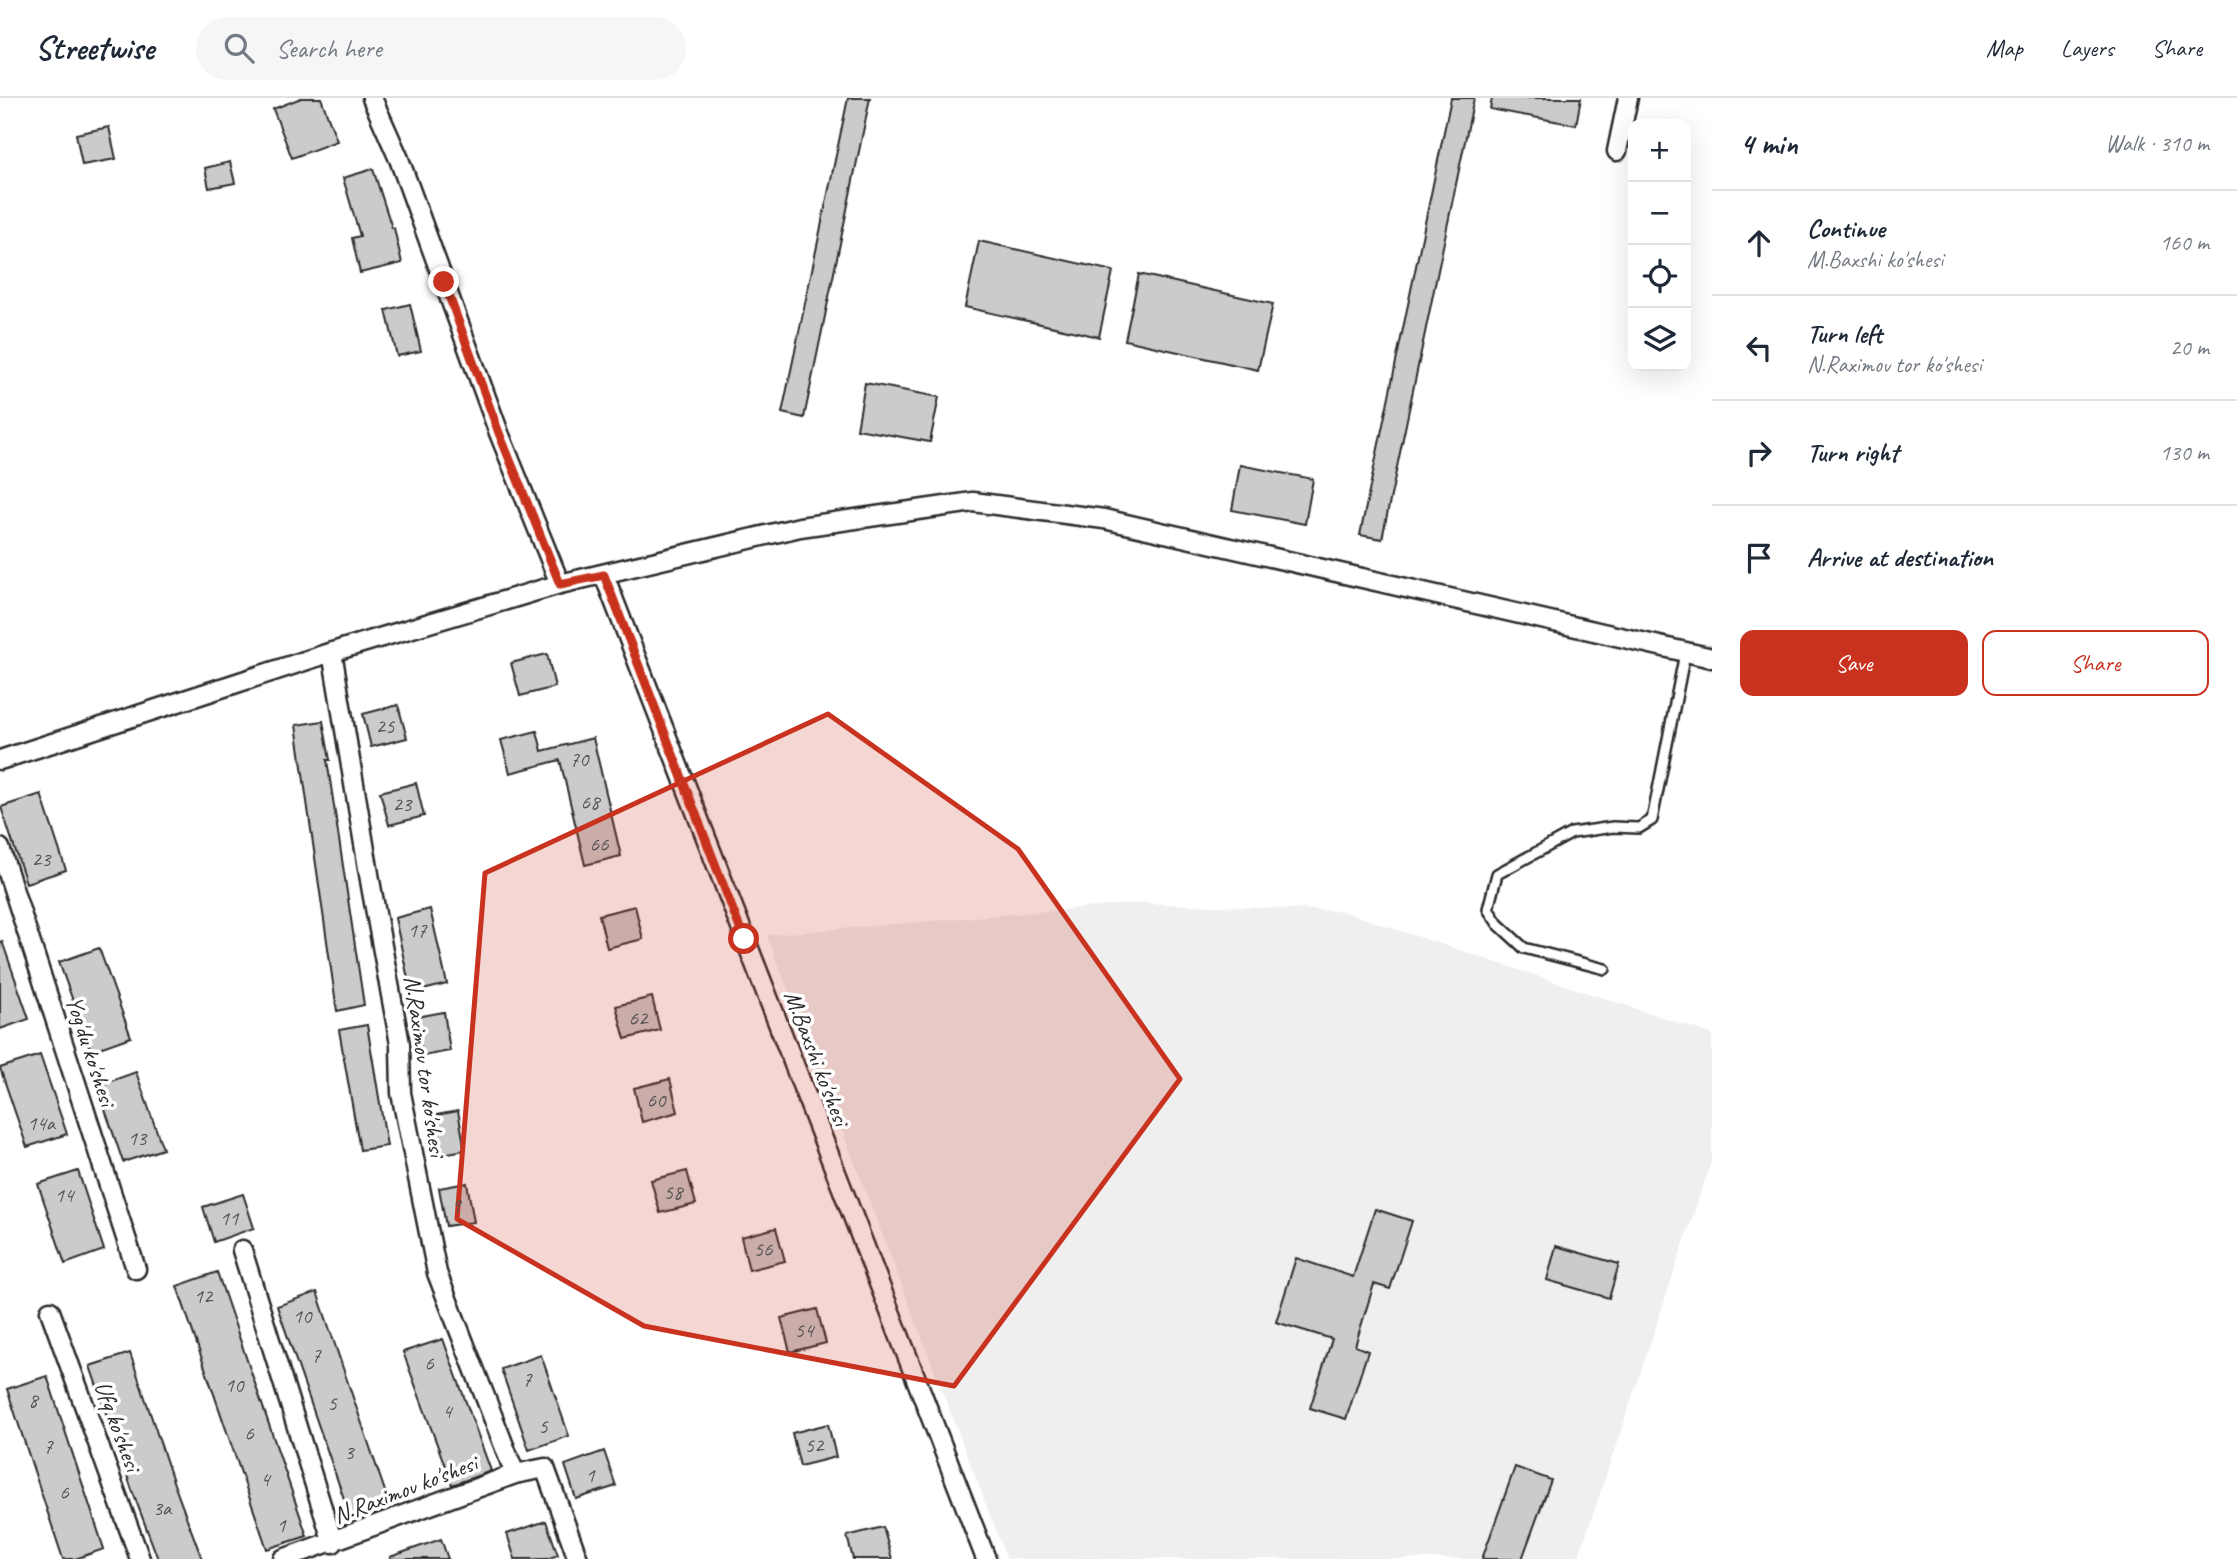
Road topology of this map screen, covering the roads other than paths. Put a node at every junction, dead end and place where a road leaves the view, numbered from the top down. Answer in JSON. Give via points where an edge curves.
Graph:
{"nodes":[{"id":1,"x":372,"y":98,"type":"edge"},
{"id":2,"x":1628,"y":98,"type":"edge"},
{"id":3,"x":1617,"y":151,"type":"dead end"},
{"id":4,"x":604,"y":575,"type":"junction"},
{"id":5,"x":560,"y":584,"type":"junction"},
{"id":6,"x":332,"y":652,"type":"junction"},
{"id":7,"x":1685,"y":653,"type":"junction"},
{"id":8,"x":1712,"y":658,"type":"edge"},
{"id":9,"x":0,"y":760,"type":"edge"},
{"id":10,"x":0,"y":848,"type":"edge"},
{"id":11,"x":1605,"y":969,"type":"dead end"},
{"id":12,"x":242,"y":1250,"type":"dead end"},
{"id":13,"x":136,"y":1269,"type":"dead end"},
{"id":14,"x":50,"y":1311,"type":"dead end"},
{"id":15,"x":515,"y":1474,"type":"junction"},
{"id":16,"x":333,"y":1542,"type":"junction"},
{"id":17,"x":140,"y":1559,"type":"edge"},
{"id":18,"x":283,"y":1559,"type":"edge"},
{"id":19,"x":578,"y":1559,"type":"edge"},
{"id":20,"x":986,"y":1559,"type":"edge"}],
"edges":[{"from":1,"to":5,"type":"street"},
{"from":2,"to":3,"type":"street"},
{"from":4,"to":5,"type":"street"},
{"from":4,"to":7,"type":"street","via":[[800,527],[973,502],[1104,519]]},
{"from":4,"to":20,"type":"street","name":"M.Baxshi ko'shesi"},
{"from":5,"to":6,"type":"street"},
{"from":6,"to":9,"type":"street"},
{"from":6,"to":15,"type":"street","name":"N.Raximov tor ko'shesi","via":[[401,1044],[401,1093],[436,1273]]},
{"from":7,"to":8,"type":"street"},
{"from":7,"to":11,"type":"lane","via":[[1652,820],[1639,828],[1572,832],[1497,873],[1492,887],[1488,909],[1524,948]]},
{"from":10,"to":13,"type":"street","name":"Yog'du ko'shesi"},
{"from":12,"to":16,"type":"street"},
{"from":14,"to":17,"type":"street","name":"Ufq ko'shesi"},
{"from":15,"to":16,"type":"street","name":"N.Raximov ko'shesi"},
{"from":15,"to":19,"type":"street","name":"N.Raximov ko'shesi","via":[[545,1468]]},
{"from":16,"to":18,"type":"street","name":"N.Raximov ko'shesi"}]}
